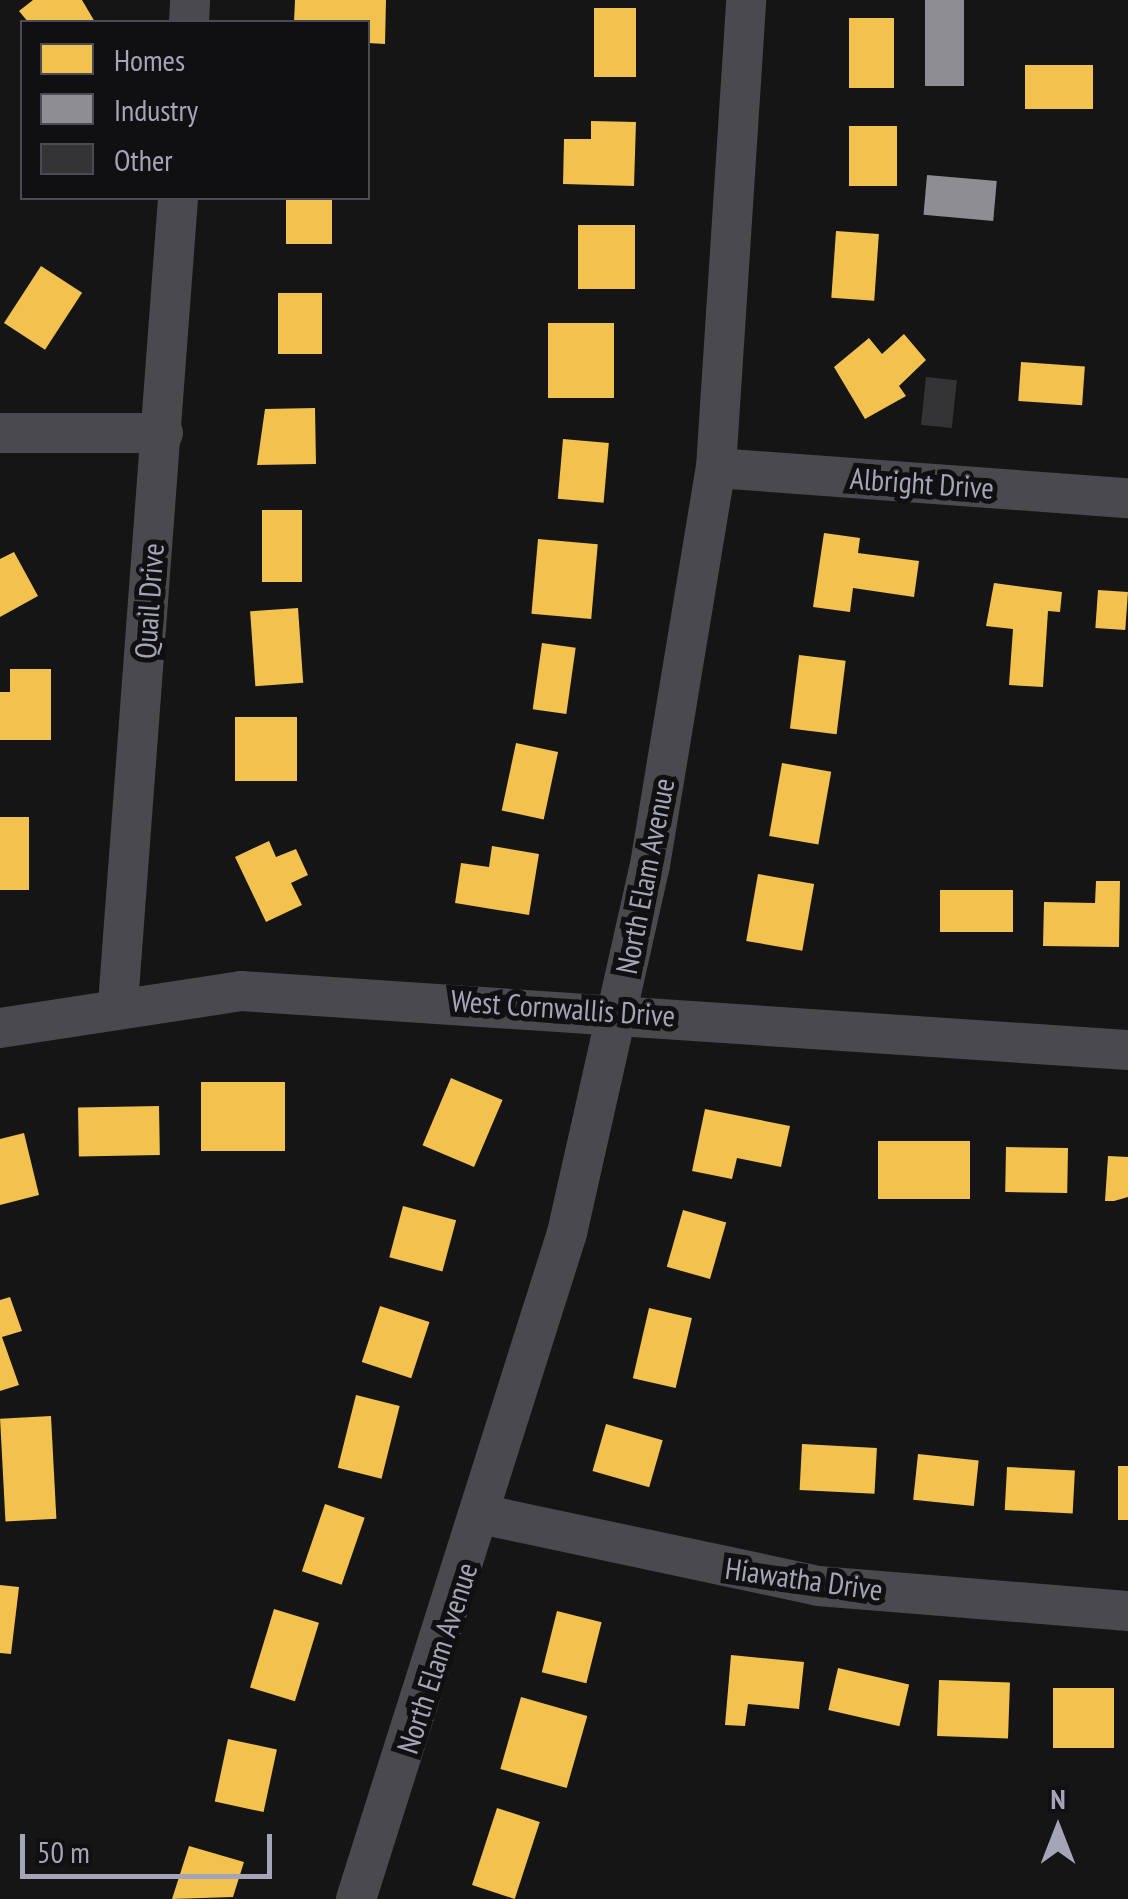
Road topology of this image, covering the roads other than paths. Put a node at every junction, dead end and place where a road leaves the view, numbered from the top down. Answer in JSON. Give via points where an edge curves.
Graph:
{"nodes":[{"id":1,"x":746,"y":0,"type":"edge"},
{"id":2,"x":178,"y":200,"type":"edge"},
{"id":3,"x":0,"y":433,"type":"edge"},
{"id":4,"x":164,"y":433,"type":"junction"},
{"id":5,"x":716,"y":468,"type":"junction"},
{"id":6,"x":1128,"y":498,"type":"edge"},
{"id":7,"x":118,"y":1004,"type":"junction"},
{"id":8,"x":617,"y":1012,"type":"junction"},
{"id":9,"x":0,"y":1028,"type":"edge"},
{"id":10,"x":1128,"y":1050,"type":"edge"},
{"id":11,"x":484,"y":1515,"type":"junction"},
{"id":12,"x":1128,"y":1611,"type":"edge"},
{"id":13,"x":356,"y":1899,"type":"edge"}],
"edges":[{"from":1,"to":5,"type":"street","name":"North Elam Avenue"},
{"from":2,"to":4,"type":"street","name":"Quail Drive"},
{"from":3,"to":4,"type":"street"},
{"from":4,"to":7,"type":"street","name":"Quail Drive"},
{"from":5,"to":6,"type":"street","name":"Albright Drive"},
{"from":5,"to":8,"type":"street","name":"North Elam Avenue"},
{"from":7,"to":8,"type":"street","name":"West Cornwallis Drive","via":[[241,991]]},
{"from":7,"to":9,"type":"street","name":"West Cornwallis Drive"},
{"from":8,"to":10,"type":"street","name":"West Cornwallis Drive"},
{"from":8,"to":11,"type":"street","name":"North Elam Avenue","via":[[566,1233]]},
{"from":11,"to":12,"type":"street","name":"Hiawatha Drive","via":[[818,1586]]},
{"from":11,"to":13,"type":"street","name":"North Elam Avenue"}]}
